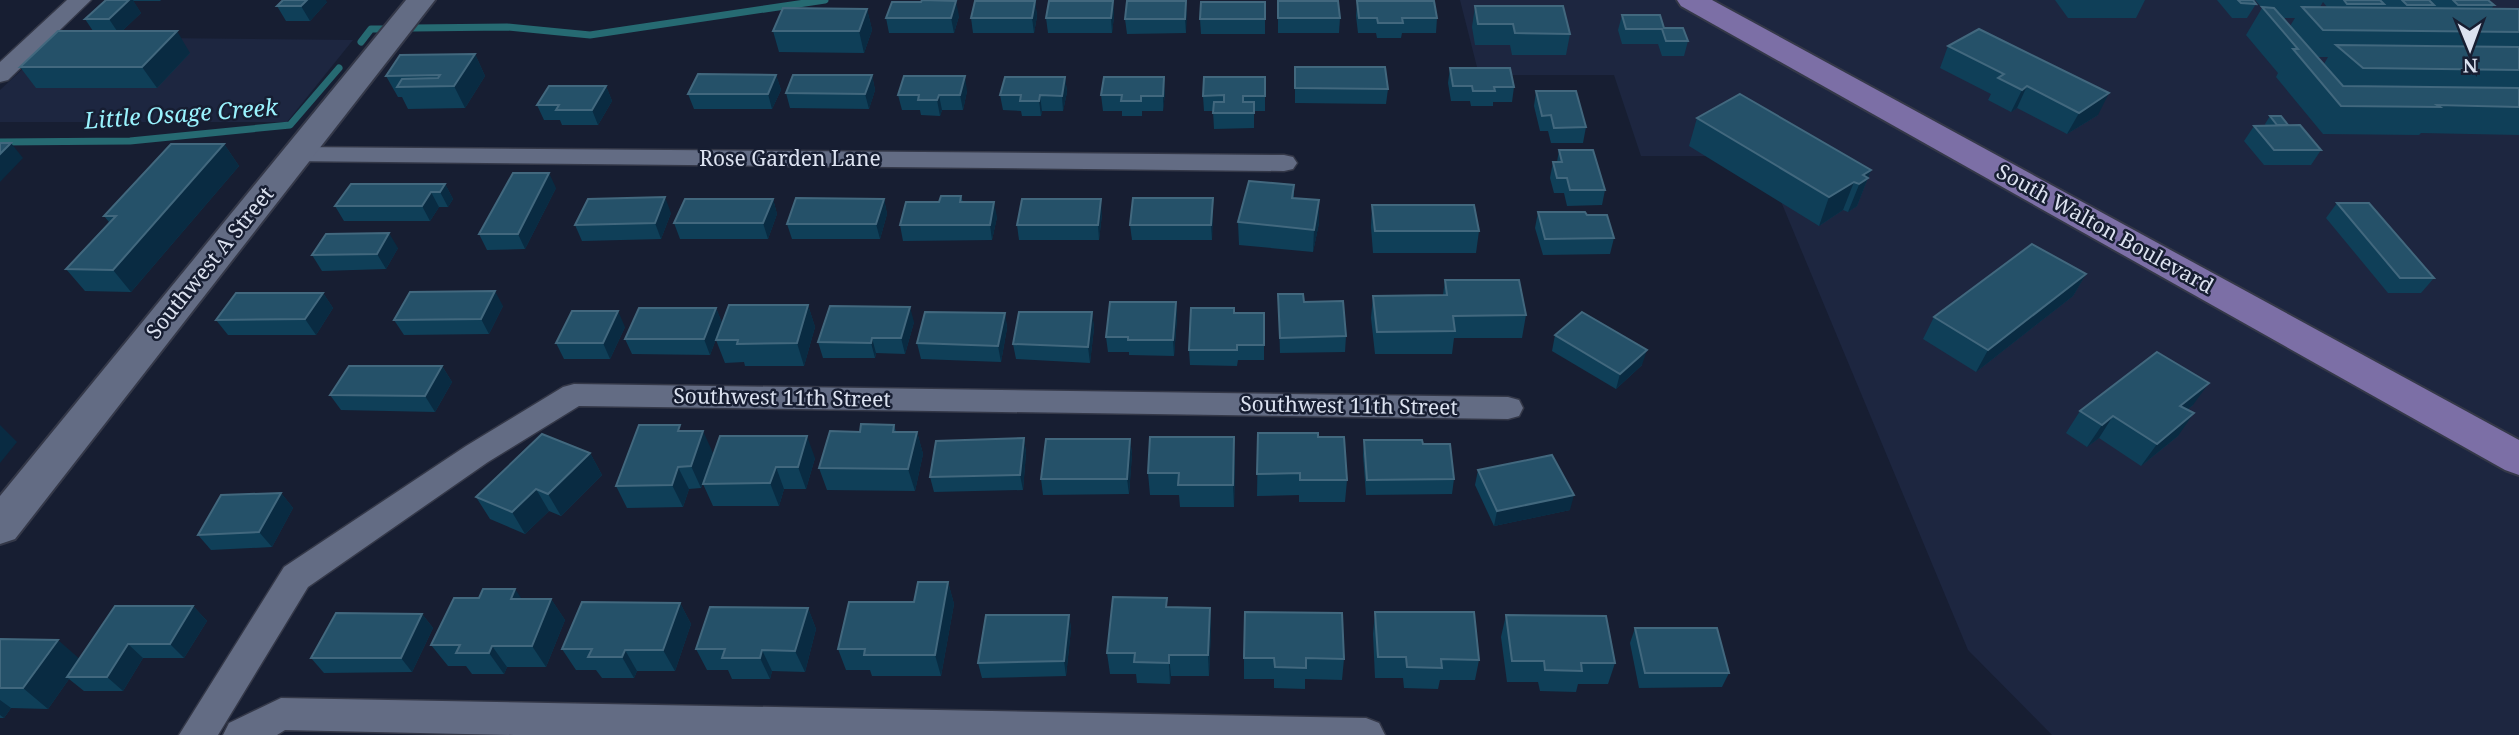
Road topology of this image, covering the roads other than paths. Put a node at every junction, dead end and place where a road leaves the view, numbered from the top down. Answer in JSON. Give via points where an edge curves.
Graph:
{"nodes":[{"id":1,"x":80,"y":0,"type":"edge"},
{"id":2,"x":421,"y":0,"type":"edge"},
{"id":3,"x":1691,"y":0,"type":"edge"},
{"id":4,"x":0,"y":75,"type":"edge"},
{"id":5,"x":296,"y":155,"type":"junction"},
{"id":6,"x":1284,"y":163,"type":"dead end"},
{"id":7,"x":1508,"y":408,"type":"dead end"},
{"id":8,"x":2519,"y":459,"type":"edge"},
{"id":9,"x":0,"y":527,"type":"edge"},
{"id":10,"x":731,"y":729,"type":"edge"},
{"id":11,"x":1252,"y":734,"type":"edge"},
{"id":12,"x":198,"y":735,"type":"edge"},
{"id":13,"x":242,"y":735,"type":"edge"},
{"id":14,"x":1366,"y":735,"type":"edge"}],
"edges":[{"from":1,"to":4,"type":"street"},
{"from":2,"to":5,"type":"street","name":"Southwest A Street"},
{"from":3,"to":8,"type":"main road","name":"South Walton Boulevard"},
{"from":5,"to":6,"type":"street","name":"Rose Garden Lane"},
{"from":5,"to":9,"type":"street","name":"Southwest A Street"},
{"from":7,"to":12,"type":"street","name":"Southwest 11th Street","via":[[573,395],[477,454],[296,578]]},
{"from":10,"to":11,"type":"street"},
{"from":10,"to":13,"type":"street","via":[[281,714]]},
{"from":11,"to":14,"type":"street"}]}
